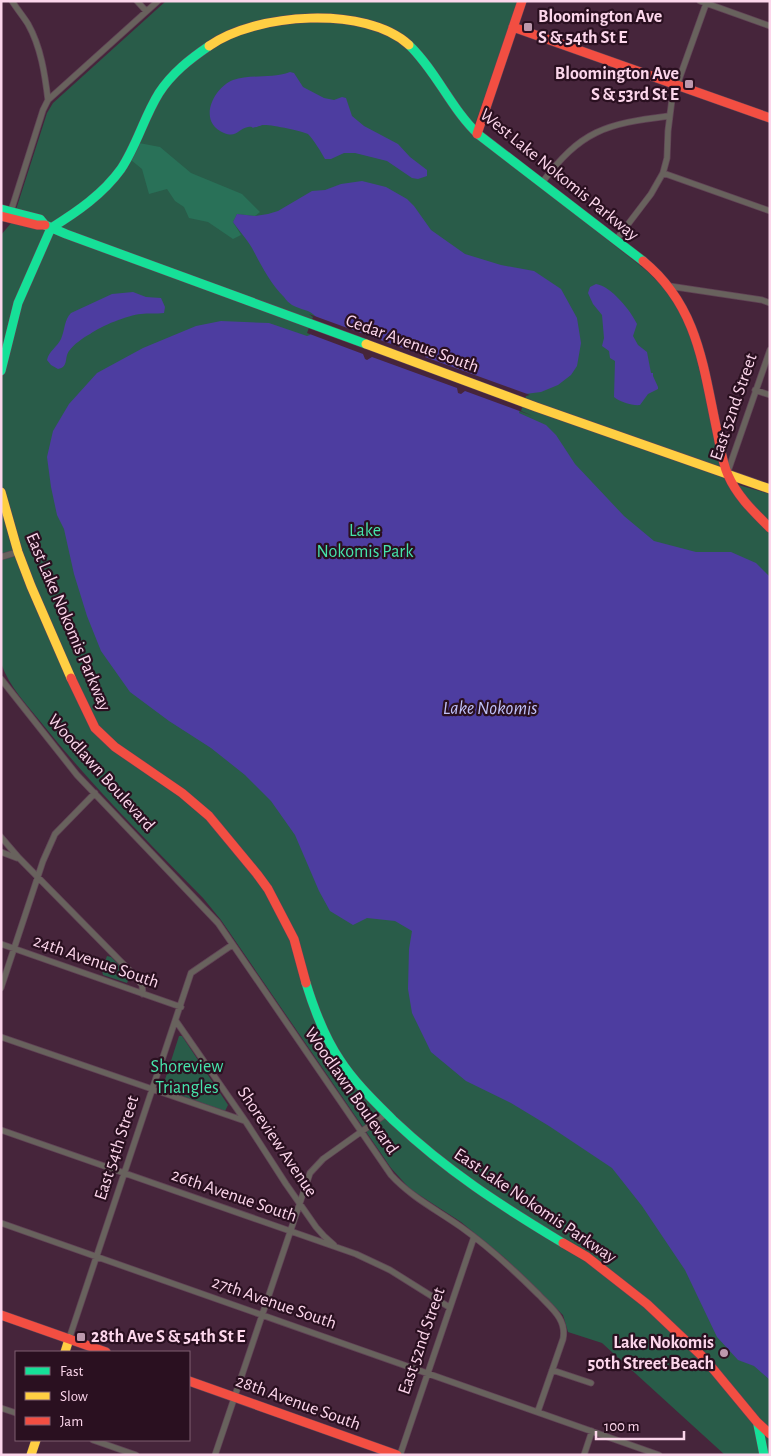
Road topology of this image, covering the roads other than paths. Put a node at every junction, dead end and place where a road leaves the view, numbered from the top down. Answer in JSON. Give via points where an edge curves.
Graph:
{"nodes":[{"id":1,"x":12,"y":1,"type":"edge"},
{"id":2,"x":137,"y":1,"type":"edge"},
{"id":3,"x":158,"y":1,"type":"edge"},
{"id":4,"x":522,"y":1,"type":"edge"},
{"id":5,"x":704,"y":2,"type":"edge"},
{"id":6,"x":146,"y":11,"type":"junction"},
{"id":7,"x":770,"y":26,"type":"edge"},
{"id":8,"x":513,"y":27,"type":"junction"},
{"id":9,"x":678,"y":86,"type":"junction"},
{"id":10,"x":48,"y":100,"type":"junction"},
{"id":11,"x":669,"y":116,"type":"junction"},
{"id":12,"x":770,"y":118,"type":"edge"},
{"id":13,"x":477,"y":134,"type":"junction"},
{"id":14,"x":663,"y":173,"type":"junction"},
{"id":15,"x":541,"y":184,"type":"junction"},
{"id":16,"x":1,"y":209,"type":"edge"},
{"id":17,"x":11,"y":211,"type":"junction"},
{"id":18,"x":770,"y":211,"type":"edge"},
{"id":19,"x":1,"y":216,"type":"edge"},
{"id":20,"x":48,"y":226,"type":"junction"},
{"id":21,"x":616,"y":240,"type":"junction"},
{"id":22,"x":669,"y":286,"type":"junction"},
{"id":23,"x":770,"y":303,"type":"edge"},
{"id":24,"x":770,"y":350,"type":"edge"},
{"id":25,"x":1,"y":372,"type":"edge"},
{"id":26,"x":755,"y":390,"type":"junction"},
{"id":27,"x":770,"y":396,"type":"edge"},
{"id":28,"x":727,"y":474,"type":"junction"},
{"id":29,"x":770,"y":489,"type":"edge"},
{"id":30,"x":1,"y":492,"type":"edge"},
{"id":31,"x":770,"y":528,"type":"edge"},
{"id":32,"x":18,"y":552,"type":"junction"},
{"id":33,"x":1,"y":557,"type":"edge"},
{"id":34,"x":1,"y":679,"type":"edge"},
{"id":35,"x":95,"y":793,"type":"junction"},
{"id":36,"x":1,"y":837,"type":"edge"},
{"id":37,"x":1,"y":852,"type":"edge"},
{"id":38,"x":19,"y":858,"type":"junction"},
{"id":39,"x":38,"y":878,"type":"junction"},
{"id":40,"x":1,"y":944,"type":"edge"},
{"id":41,"x":232,"y":945,"type":"junction"},
{"id":42,"x":14,"y":949,"type":"junction"},
{"id":43,"x":1,"y":988,"type":"edge"},
{"id":44,"x":144,"y":994,"type":"junction"},
{"id":45,"x":181,"y":1007,"type":"junction"},
{"id":46,"x":176,"y":1021,"type":"junction"},
{"id":47,"x":1,"y":1037,"type":"edge"},
{"id":48,"x":153,"y":1090,"type":"junction"},
{"id":49,"x":386,"y":1114,"type":"junction"},
{"id":50,"x":246,"y":1122,"type":"junction"},
{"id":51,"x":1,"y":1130,"type":"edge"},
{"id":52,"x":361,"y":1133,"type":"junction"},
{"id":53,"x":125,"y":1173,"type":"junction"},
{"id":54,"x":301,"y":1204,"type":"junction"},
{"id":55,"x":1,"y":1223,"type":"edge"},
{"id":56,"x":291,"y":1232,"type":"junction"},
{"id":57,"x":474,"y":1237,"type":"junction"},
{"id":58,"x":342,"y":1249,"type":"junction"},
{"id":59,"x":97,"y":1256,"type":"junction"},
{"id":60,"x":449,"y":1307,"type":"junction"},
{"id":61,"x":1,"y":1315,"type":"edge"},
{"id":62,"x":262,"y":1315,"type":"junction"},
{"id":63,"x":69,"y":1339,"type":"junction"},
{"id":64,"x":65,"y":1351,"type":"edge"},
{"id":65,"x":103,"y":1351,"type":"edge"},
{"id":66,"x":552,"y":1370,"type":"junction"},
{"id":67,"x":427,"y":1373,"type":"junction"},
{"id":68,"x":190,"y":1381,"type":"edge"},
{"id":69,"x":591,"y":1383,"type":"dead end"},
{"id":70,"x":234,"y":1397,"type":"junction"},
{"id":71,"x":1,"y":1408,"type":"edge"},
{"id":72,"x":538,"y":1411,"type":"junction"},
{"id":73,"x":15,"y":1413,"type":"edge"},
{"id":74,"x":757,"y":1422,"type":"junction"},
{"id":75,"x":592,"y":1430,"type":"junction"},
{"id":76,"x":770,"y":1434,"type":"edge"},
{"id":77,"x":36,"y":1441,"type":"edge"},
{"id":78,"x":96,"y":1441,"type":"edge"},
{"id":79,"x":31,"y":1455,"type":"edge"},
{"id":80,"x":136,"y":1455,"type":"edge"},
{"id":81,"x":215,"y":1455,"type":"edge"},
{"id":82,"x":398,"y":1455,"type":"edge"},
{"id":83,"x":584,"y":1455,"type":"edge"},
{"id":84,"x":658,"y":1455,"type":"edge"},
{"id":85,"x":764,"y":1455,"type":"edge"}],
"edges":[{"from":1,"to":10,"type":"street","via":[[34,39]]},
{"from":2,"to":6,"type":"street"},
{"from":3,"to":6,"type":"street"},
{"from":4,"to":8,"type":"main road"},
{"from":5,"to":7,"type":"street"},
{"from":5,"to":9,"type":"street"},
{"from":6,"to":10,"type":"street"},
{"from":8,"to":9,"type":"main road"},
{"from":8,"to":13,"type":"main road"},
{"from":9,"to":11,"type":"street"},
{"from":9,"to":12,"type":"main road"},
{"from":10,"to":17,"type":"street"},
{"from":11,"to":14,"type":"street"},
{"from":11,"to":15,"type":"street","via":[[615,124],[591,134],[570,150]]},
{"from":13,"to":15,"type":"main road","name":"West Lake Nokomis Parkway"},
{"from":13,"to":20,"type":"main road","name":"West Lake Nokomis Parkway","via":[[456,110],[422,59],[400,38],[364,19],[327,12],[273,17],[215,41],[178,71],[153,104],[116,176],[90,202]]},
{"from":14,"to":18,"type":"street"},
{"from":14,"to":21,"type":"street"},
{"from":15,"to":21,"type":"main road","name":"West Lake Nokomis Parkway"},
{"from":16,"to":17,"type":"main road","name":"Cedar Avenue South"},
{"from":17,"to":20,"type":"main road","name":"Cedar Avenue South","via":[[40,219]]},
{"from":19,"to":20,"type":"main road","name":"Cedar Avenue South"},
{"from":20,"to":25,"type":"main road","via":[[18,303]]},
{"from":20,"to":28,"type":"main road","name":"Cedar Avenue South","via":[[536,407]]},
{"from":21,"to":22,"type":"main road","name":"West Lake Nokomis Parkway"},
{"from":22,"to":23,"type":"street"},
{"from":22,"to":28,"type":"main road","name":"West Lake Nokomis Parkway","via":[[697,341]]},
{"from":24,"to":26,"type":"street","name":"East 52nd Street"},
{"from":26,"to":27,"type":"street"},
{"from":26,"to":28,"type":"street","name":"East 52nd Street"},
{"from":28,"to":29,"type":"main road","name":"Cedar Avenue South"},
{"from":28,"to":31,"type":"main road","name":"West Lake Nokomis Parkway","via":[[740,497]]},
{"from":30,"to":32,"type":"main road","name":"East Lake Nokomis Parkway"},
{"from":32,"to":33,"type":"street"},
{"from":32,"to":49,"type":"main road","name":"East Lake Nokomis Parkway","via":[[89,718],[115,747],[182,793],[209,816],[246,858],[268,889],[294,939],[308,989],[338,1059]]},
{"from":34,"to":35,"type":"street","name":"Woodlawn Boulevard"},
{"from":35,"to":39,"type":"street","via":[[55,834]]},
{"from":35,"to":41,"type":"street","name":"Woodlawn Boulevard","via":[[201,903]]},
{"from":36,"to":38,"type":"street"},
{"from":37,"to":38,"type":"street"},
{"from":38,"to":39,"type":"street"},
{"from":39,"to":42,"type":"street"},
{"from":39,"to":44,"type":"street","via":[[132,973],[142,985]]},
{"from":40,"to":42,"type":"street","name":"24th Avenue South"},
{"from":41,"to":45,"type":"street","name":"East 54th Street","via":[[191,973]]},
{"from":41,"to":52,"type":"street","name":"Woodlawn Boulevard"},
{"from":42,"to":43,"type":"street"},
{"from":42,"to":44,"type":"street","name":"24th Avenue South"},
{"from":44,"to":45,"type":"street","name":"24th Avenue South"},
{"from":45,"to":46,"type":"street","name":"East 54th Street"},
{"from":46,"to":48,"type":"street","name":"East 54th Street"},
{"from":46,"to":50,"type":"street","name":"Shoreview Avenue"},
{"from":47,"to":48,"type":"street"},
{"from":48,"to":50,"type":"street"},
{"from":48,"to":53,"type":"street","name":"East 54th Street"},
{"from":49,"to":52,"type":"street"},
{"from":49,"to":74,"type":"main road","name":"East Lake Nokomis Parkway","via":[[467,1182],[582,1254],[647,1304],[704,1358]]},
{"from":50,"to":54,"type":"street","name":"Shoreview Avenue"},
{"from":51,"to":53,"type":"street","name":"26th Avenue South"},
{"from":52,"to":54,"type":"street","via":[[313,1169]]},
{"from":52,"to":57,"type":"street","name":"Woodlawn Boulevard","via":[[404,1189]]},
{"from":53,"to":56,"type":"street","name":"26th Avenue South"},
{"from":53,"to":59,"type":"street","name":"East 54th Street"},
{"from":54,"to":56,"type":"street"},
{"from":54,"to":58,"type":"street","name":"Shoreview Avenue","via":[[324,1236]]},
{"from":55,"to":59,"type":"street","name":"27th Avenue South"},
{"from":56,"to":58,"type":"street","name":"26th Avenue South"},
{"from":56,"to":62,"type":"street"},
{"from":57,"to":60,"type":"street","name":"East 52nd Street"},
{"from":57,"to":66,"type":"street","name":"Woodlawn Boulevard","via":[[506,1263],[562,1320],[563,1339]]},
{"from":58,"to":60,"type":"street","name":"26th Avenue South","via":[[373,1261]]},
{"from":59,"to":62,"type":"street","name":"27th Avenue South"},
{"from":59,"to":63,"type":"street","name":"East 54th Street"},
{"from":60,"to":67,"type":"street","name":"East 52nd Street"},
{"from":61,"to":63,"type":"main road"},
{"from":62,"to":67,"type":"street","name":"27th Avenue South"},
{"from":62,"to":70,"type":"street"},
{"from":63,"to":64,"type":"main road","name":"East 54th Street"},
{"from":63,"to":65,"type":"main road"},
{"from":66,"to":69,"type":"street"},
{"from":66,"to":72,"type":"street","name":"Woodlawn Boulevard"},
{"from":67,"to":72,"type":"street","name":"27th Avenue South"},
{"from":67,"to":82,"type":"street","name":"East 52nd Street"},
{"from":68,"to":70,"type":"main road","name":"28th Avenue South"},
{"from":70,"to":81,"type":"street"},
{"from":70,"to":82,"type":"main road","name":"28th Avenue South"},
{"from":71,"to":73,"type":"street"},
{"from":72,"to":75,"type":"street"},
{"from":74,"to":76,"type":"main road","name":"East Lake Nokomis Parkway"},
{"from":74,"to":85,"type":"main road"},
{"from":75,"to":83,"type":"street"},
{"from":75,"to":84,"type":"street"},
{"from":77,"to":79,"type":"main road"},
{"from":78,"to":80,"type":"street"}]}
